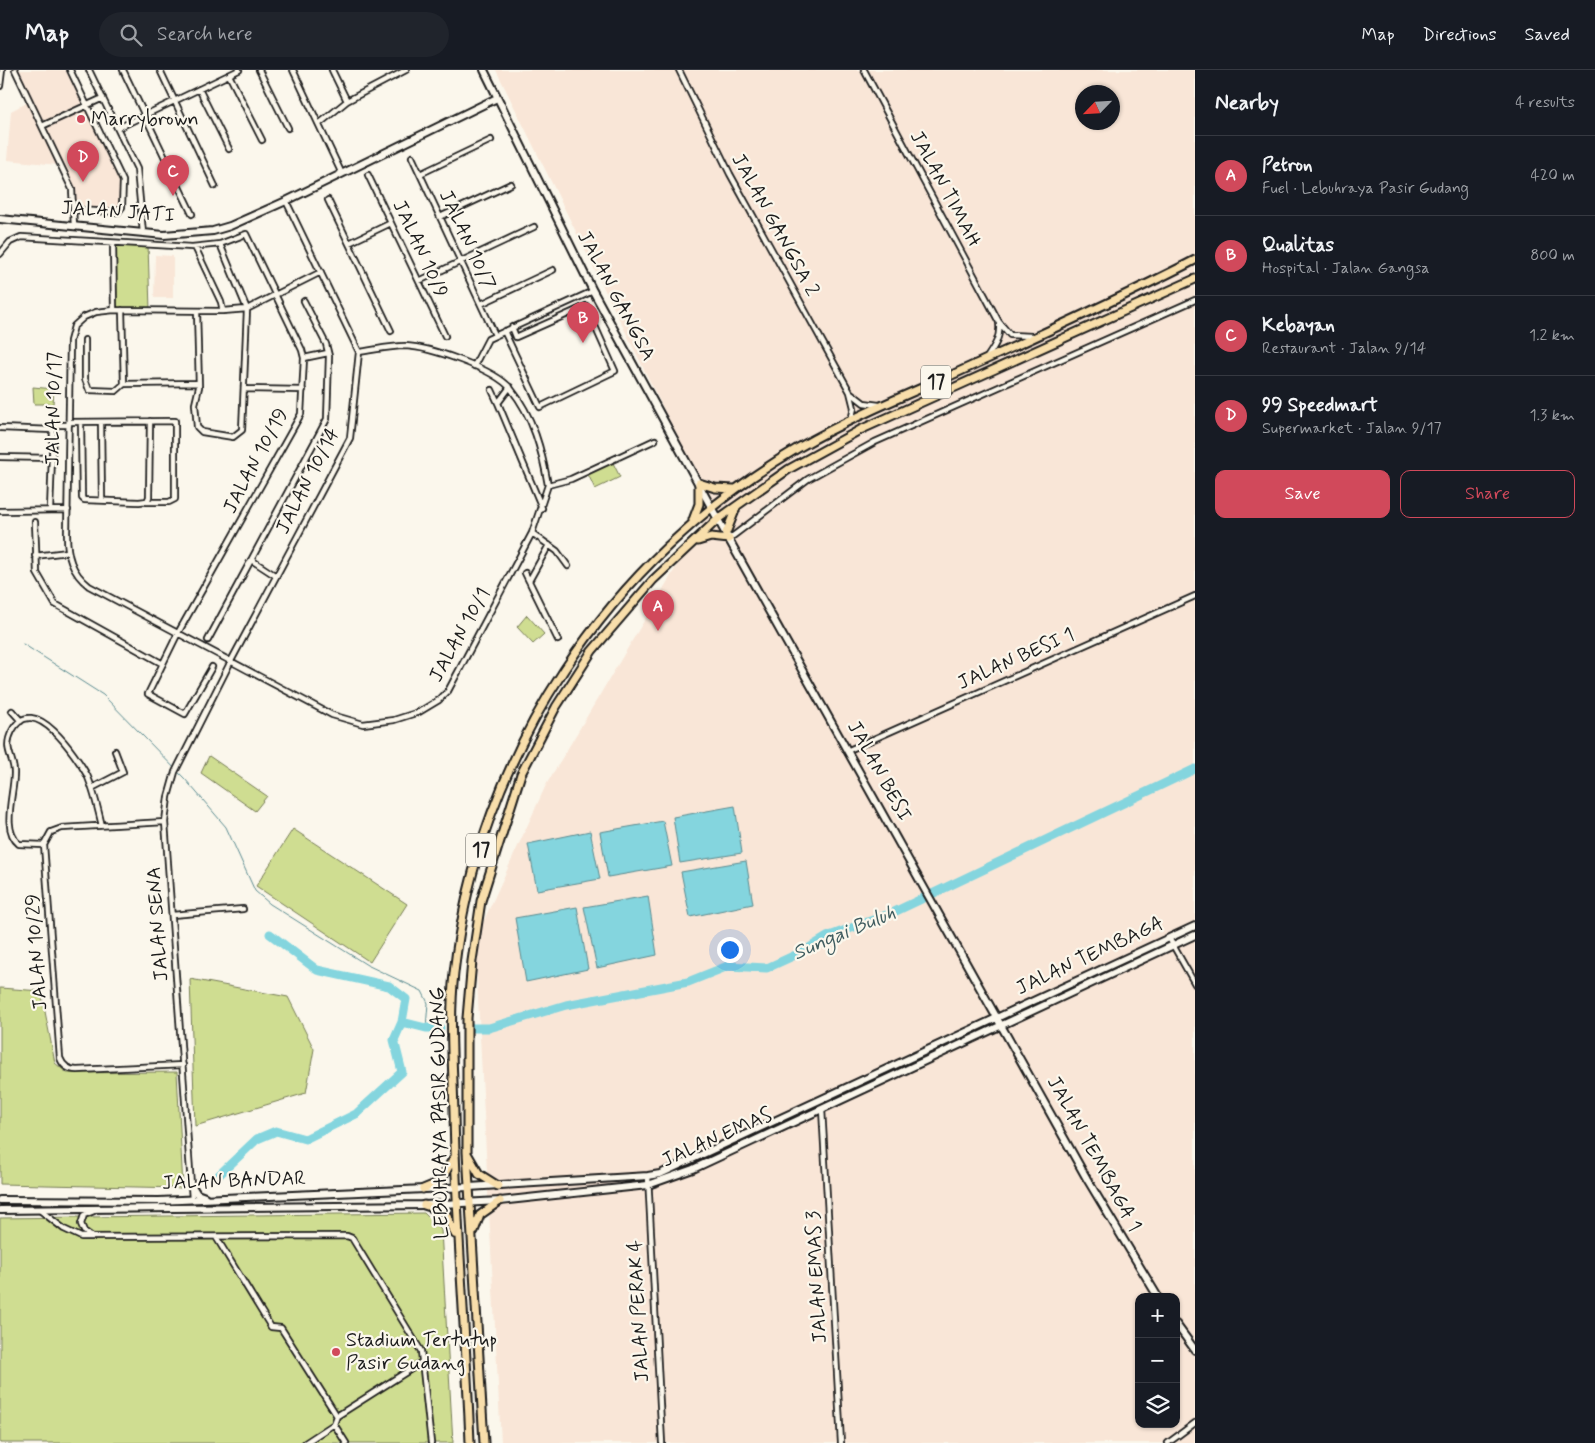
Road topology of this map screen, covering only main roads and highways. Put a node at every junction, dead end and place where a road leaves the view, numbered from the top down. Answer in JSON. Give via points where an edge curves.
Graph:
{"nodes":[{"id":1,"x":484,"y":70,"type":"edge"},
{"id":2,"x":497,"y":98,"type":"junction"},
{"id":3,"x":0,"y":219,"type":"edge"},
{"id":4,"x":1195,"y":260,"type":"edge"},
{"id":5,"x":1195,"y":279,"type":"edge"},
{"id":6,"x":700,"y":483,"type":"junction"},
{"id":7,"x":735,"y":489,"type":"junction"},
{"id":8,"x":739,"y":504,"type":"junction"},
{"id":9,"x":712,"y":507,"type":"junction"},
{"id":10,"x":718,"y":519,"type":"junction"},
{"id":11,"x":692,"y":523,"type":"junction"},
{"id":12,"x":728,"y":536,"type":"junction"},
{"id":13,"x":695,"y":542,"type":"junction"},
{"id":14,"x":1195,"y":926,"type":"edge"},
{"id":15,"x":1195,"y":935,"type":"edge"},
{"id":16,"x":998,"y":1017,"type":"junction"},
{"id":17,"x":1003,"y":1025,"type":"junction"},
{"id":18,"x":467,"y":1152,"type":"junction"},
{"id":19,"x":455,"y":1154,"type":"junction"},
{"id":20,"x":192,"y":1186,"type":"road end"},
{"id":21,"x":498,"y":1186,"type":"junction"},
{"id":22,"x":469,"y":1187,"type":"junction"},
{"id":23,"x":455,"y":1188,"type":"junction"},
{"id":24,"x":423,"y":1189,"type":"junction"},
{"id":25,"x":211,"y":1198,"type":"junction"},
{"id":26,"x":192,"y":1199,"type":"junction"},
{"id":27,"x":0,"y":1200,"type":"edge"},
{"id":28,"x":500,"y":1201,"type":"junction"},
{"id":29,"x":470,"y":1203,"type":"junction"},
{"id":30,"x":456,"y":1204,"type":"junction"},
{"id":31,"x":424,"y":1205,"type":"junction"},
{"id":32,"x":172,"y":1209,"type":"junction"},
{"id":33,"x":212,"y":1209,"type":"junction"},
{"id":34,"x":0,"y":1210,"type":"edge"},
{"id":35,"x":472,"y":1240,"type":"junction"},
{"id":36,"x":458,"y":1244,"type":"junction"},
{"id":37,"x":1156,"y":1293,"type":"edge"},
{"id":38,"x":1180,"y":1329,"type":"edge"},
{"id":39,"x":1195,"y":1350,"type":"edge"},
{"id":40,"x":470,"y":1443,"type":"edge"},
{"id":41,"x":484,"y":1443,"type":"edge"}],
"edges":[{"from":1,"to":2,"type":"main road","name":"JALAN GANGSA"},
{"from":2,"to":3,"type":"main road","name":"JALAN JATI","via":[[286,201],[213,231],[144,233]]},
{"from":2,"to":6,"type":"main road","name":"JALAN GANGSA","via":[[593,291]]},
{"from":4,"to":7,"type":"main road","name":"LEBUHRAYA PASIR GUDANG","number":"17","via":[[851,420],[800,447]]},
{"from":5,"to":8,"type":"main road","name":"LEBUHRAYA PASIR GUDANG","number":"17","via":[[860,430],[812,454]]},
{"from":6,"to":7,"type":"main road"},
{"from":6,"to":9,"type":"main road","name":"JALAN GANGSA"},
{"from":6,"to":11,"type":"main road","via":[[698,509]]},
{"from":7,"to":9,"type":"main road","name":"LEBUHRAYA PASIR GUDANG","number":"17"},
{"from":8,"to":10,"type":"main road","name":"LEBUHRAYA PASIR GUDANG","number":"17"},
{"from":8,"to":12,"type":"main road","via":[[731,517]]},
{"from":9,"to":10,"type":"main road","name":"JALAN GANGSA"},
{"from":9,"to":11,"type":"main road","name":"LEBUHRAYA PASIR GUDANG","number":"17"},
{"from":10,"to":12,"type":"main road","name":"JALAN GANGSA"},
{"from":10,"to":13,"type":"main road","name":"LEBUHRAYA PASIR GUDANG","number":"17"},
{"from":11,"to":19,"type":"main road","name":"LEBUHRAYA PASIR GUDANG","number":"17","via":[[643,570],[583,640],[526,736],[489,824],[468,895],[454,972],[451,1015]]},
{"from":12,"to":13,"type":"main road"},
{"from":12,"to":16,"type":"main road","name":"JALAN BESI"},
{"from":13,"to":18,"type":"main road","name":"LEBUHRAYA PASIR GUDANG","number":"17","via":[[653,580],[592,651],[556,707],[521,774],[480,900],[468,1018]]},
{"from":14,"to":16,"type":"main road","name":"JALAN TEMBAGA"},
{"from":15,"to":17,"type":"main road","name":"JALAN TEMBAGA"},
{"from":16,"to":17,"type":"main road","name":"JALAN BESI"},
{"from":16,"to":21,"type":"main road","name":"JALAN EMAS","via":[[660,1174]]},
{"from":17,"to":28,"type":"main road","name":"JALAN EMAS","via":[[693,1169],[648,1185]]},
{"from":17,"to":37,"type":"main road","name":"JALAN TEMBAGA 1","via":[[1087,1179]]},
{"from":18,"to":21,"type":"main road","via":[[480,1174]]},
{"from":18,"to":22,"type":"main road","name":"LEBUHRAYA PASIR GUDANG","number":"17"},
{"from":19,"to":23,"type":"main road","name":"LEBUHRAYA PASIR GUDANG","number":"17"},
{"from":19,"to":24,"type":"main road","via":[[444,1178]]},
{"from":20,"to":25,"type":"main road","via":[[197,1194]]},
{"from":21,"to":22,"type":"main road","name":"JALAN EMAS"},
{"from":22,"to":23,"type":"main road","name":"JALAN BANDAR"},
{"from":22,"to":29,"type":"main road","name":"LEBUHRAYA PASIR GUDANG","number":"17"},
{"from":23,"to":24,"type":"main road","name":"JALAN BANDAR"},
{"from":23,"to":30,"type":"main road","name":"LEBUHRAYA PASIR GUDANG","number":"17"},
{"from":24,"to":25,"type":"main road","name":"JALAN BANDAR"},
{"from":25,"to":26,"type":"main road","name":"JALAN BANDAR"},
{"from":26,"to":27,"type":"main road","name":"JALAN BANDAR"},
{"from":26,"to":32,"type":"main road","via":[[188,1206]]},
{"from":26,"to":33,"type":"main road","via":[[197,1205]]},
{"from":28,"to":29,"type":"main road","name":"JALAN EMAS"},
{"from":28,"to":35,"type":"main road","via":[[480,1214]]},
{"from":29,"to":30,"type":"main road","name":"JALAN EMAS"},
{"from":29,"to":35,"type":"main road","name":"LEBUHRAYA PASIR GUDANG","number":"17"},
{"from":30,"to":31,"type":"main road","name":"JALAN EMAS"},
{"from":30,"to":36,"type":"main road","name":"LEBUHRAYA PASIR GUDANG","number":"17"},
{"from":31,"to":33,"type":"main road","name":"JALAN BANDAR"},
{"from":31,"to":36,"type":"main road","via":[[445,1212]]},
{"from":32,"to":33,"type":"main road","name":"JALAN BANDAR"},
{"from":32,"to":34,"type":"main road","name":"JALAN BANDAR"},
{"from":35,"to":41,"type":"main road","name":"LEBUHRAYA PASIR GUDANG","number":"17"},
{"from":36,"to":40,"type":"main road","name":"LEBUHRAYA PASIR GUDANG","number":"17"},
{"from":38,"to":39,"type":"main road"}]}
